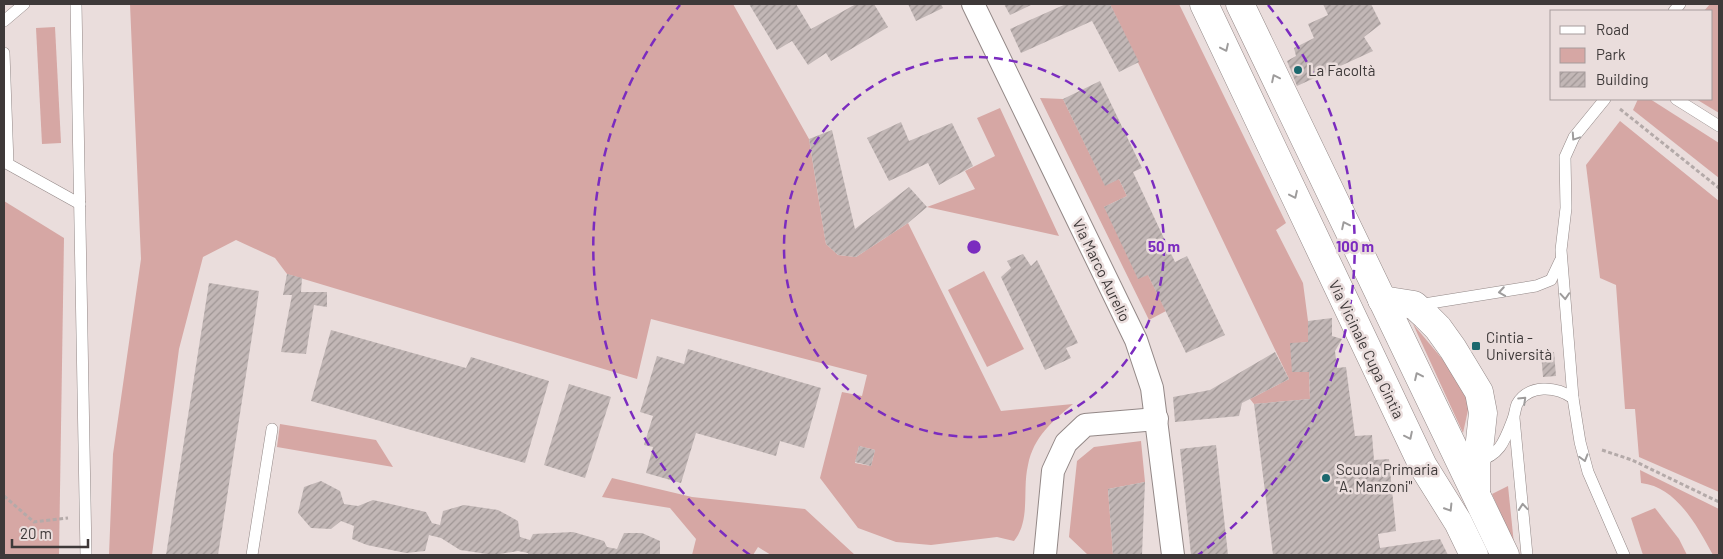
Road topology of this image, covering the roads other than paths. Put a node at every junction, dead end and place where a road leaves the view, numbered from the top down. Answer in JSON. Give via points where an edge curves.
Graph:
{"nodes":[{"id":1,"x":24,"y":4,"type":"edge"},
{"id":2,"x":76,"y":4,"type":"edge"},
{"id":3,"x":972,"y":4,"type":"edge"},
{"id":4,"x":1204,"y":4,"type":"edge"},
{"id":5,"x":1240,"y":4,"type":"edge"},
{"id":6,"x":4,"y":21,"type":"edge"},
{"id":7,"x":4,"y":53,"type":"edge"},
{"id":8,"x":4,"y":81,"type":"edge"},
{"id":9,"x":1678,"y":100,"type":"edge"},
{"id":10,"x":1610,"y":102,"type":"edge"},
{"id":11,"x":1719,"y":126,"type":"edge"},
{"id":12,"x":80,"y":204,"type":"junction"},
{"id":13,"x":1562,"y":250,"type":"junction"},
{"id":14,"x":1382,"y":300,"type":"junction"},
{"id":15,"x":1414,"y":306,"type":"junction"},
{"id":16,"x":1573,"y":398,"type":"junction"},
{"id":17,"x":1514,"y":417,"type":"junction"},
{"id":18,"x":1157,"y":419,"type":"junction"},
{"id":19,"x":272,"y":428,"type":"dead end"},
{"id":20,"x":1469,"y":465,"type":"junction"},
{"id":21,"x":1423,"y":466,"type":"junction"},
{"id":22,"x":86,"y":555,"type":"edge"},
{"id":23,"x":252,"y":555,"type":"edge"},
{"id":24,"x":1045,"y":555,"type":"edge"},
{"id":25,"x":1173,"y":555,"type":"edge"},
{"id":26,"x":1474,"y":555,"type":"edge"},
{"id":27,"x":1505,"y":555,"type":"edge"},
{"id":28,"x":1527,"y":555,"type":"edge"},
{"id":29,"x":1624,"y":555,"type":"edge"}],
"edges":[{"from":1,"to":6,"type":"lane"},
{"from":2,"to":12,"type":"lane"},
{"from":3,"to":18,"type":"street","name":"Via Marco Aurelio","via":[[1136,340],[1152,388]]},
{"from":4,"to":21,"type":"main road","name":"Via Vicinale Cupa Cintia","one_way":true},
{"from":14,"to":5,"type":"main road","one_way":true},
{"from":7,"to":8,"type":"lane"},
{"from":8,"to":12,"type":"lane","via":[[8,164]]},
{"from":9,"to":11,"type":"lane"},
{"from":10,"to":13,"type":"lane","one_way":true,"via":[[1574,136],[1565,157],[1566,208]]},
{"from":12,"to":22,"type":"lane"},
{"from":13,"to":15,"type":"lane","one_way":true,"via":[[1555,275],[1545,284]]},
{"from":13,"to":16,"type":"lane","one_way":true},
{"from":14,"to":15,"type":"main road"},
{"from":20,"to":14,"type":"main road","one_way":true},
{"from":15,"to":20,"type":"main road","via":[[1438,328],[1479,392],[1482,413],[1479,450]]},
{"from":17,"to":16,"type":"lane","one_way":true,"via":[[1520,400],[1541,389],[1559,390]]},
{"from":16,"to":29,"type":"lane","one_way":true,"via":[[1588,472]]},
{"from":17,"to":20,"type":"lane","via":[[1499,450],[1491,458]]},
{"from":28,"to":17,"type":"lane","one_way":true},
{"from":18,"to":24,"type":"street","via":[[1085,426],[1066,443],[1054,471]]},
{"from":18,"to":25,"type":"street","name":"Via Marco Aurelio"},
{"from":19,"to":23,"type":"lane"},
{"from":20,"to":21,"type":"main road","via":[[1448,473]]},
{"from":20,"to":27,"type":"main road","via":[[1477,498]]},
{"from":21,"to":26,"type":"main road","name":"Via Vicinale Cupa Cintia","one_way":true,"via":[[1458,522]]}]}
